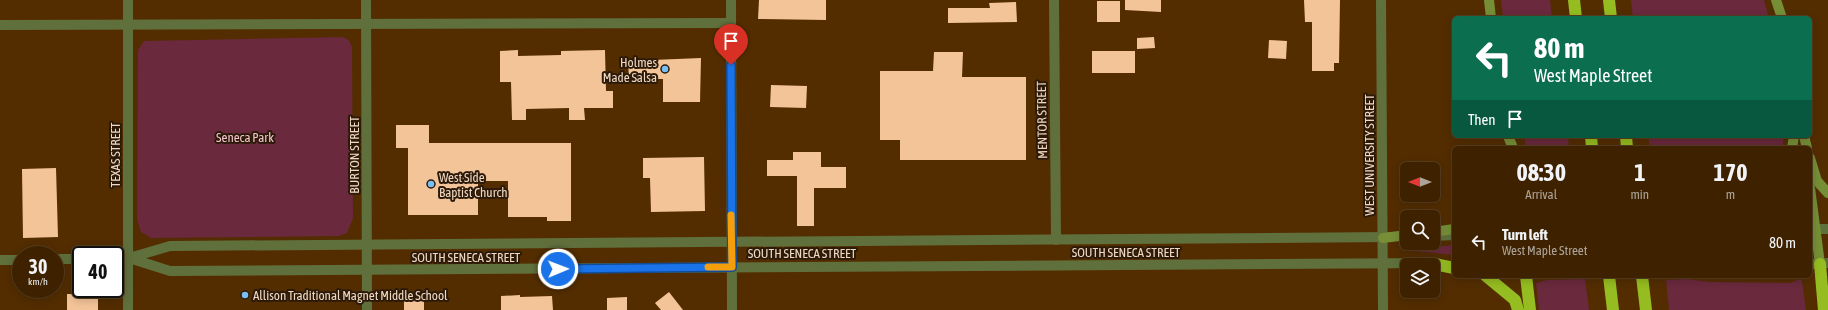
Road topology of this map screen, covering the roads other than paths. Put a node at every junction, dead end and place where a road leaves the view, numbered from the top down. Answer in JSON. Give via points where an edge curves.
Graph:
{"nodes":[{"id":1,"x":128,"y":0,"type":"edge"},
{"id":2,"x":366,"y":0,"type":"edge"},
{"id":3,"x":731,"y":0,"type":"edge"},
{"id":4,"x":1054,"y":0,"type":"edge"},
{"id":5,"x":1382,"y":0,"type":"edge"},
{"id":6,"x":1489,"y":0,"type":"edge"},
{"id":7,"x":1574,"y":0,"type":"edge"},
{"id":8,"x":1609,"y":0,"type":"edge"},
{"id":9,"x":1776,"y":0,"type":"edge"},
{"id":10,"x":1491,"y":16,"type":"edge"},
{"id":11,"x":1576,"y":16,"type":"edge"},
{"id":12,"x":1611,"y":16,"type":"edge"},
{"id":13,"x":1781,"y":16,"type":"edge"},
{"id":14,"x":366,"y":23,"type":"junction"},
{"id":15,"x":731,"y":23,"type":"junction"},
{"id":16,"x":128,"y":24,"type":"junction"},
{"id":17,"x":0,"y":25,"type":"edge"},
{"id":18,"x":1812,"y":165,"type":"edge"},
{"id":19,"x":1828,"y":193,"type":"edge"},
{"id":20,"x":1812,"y":215,"type":"edge"},
{"id":21,"x":1452,"y":229,"type":"edge"},
{"id":22,"x":1813,"y":229,"type":"edge"},
{"id":23,"x":1828,"y":229,"type":"edge"},
{"id":24,"x":1440,"y":231,"type":"edge"},
{"id":25,"x":1452,"y":235,"type":"edge"},
{"id":26,"x":1440,"y":236,"type":"edge"},
{"id":27,"x":1400,"y":237,"type":"edge"},
{"id":28,"x":1383,"y":238,"type":"junction"},
{"id":29,"x":1056,"y":240,"type":"junction"},
{"id":30,"x":732,"y":241,"type":"junction"},
{"id":31,"x":367,"y":244,"type":"junction"},
{"id":32,"x":124,"y":258,"type":"edge"},
{"id":33,"x":129,"y":258,"type":"junction"},
{"id":34,"x":0,"y":260,"type":"edge"},
{"id":35,"x":12,"y":260,"type":"edge"},
{"id":36,"x":1383,"y":263,"type":"junction"},
{"id":37,"x":1400,"y":263,"type":"edge"},
{"id":38,"x":1440,"y":263,"type":"edge"},
{"id":39,"x":1452,"y":263,"type":"edge"},
{"id":40,"x":1819,"y":264,"type":"edge"},
{"id":41,"x":1440,"y":265,"type":"edge"},
{"id":42,"x":732,"y":267,"type":"junction"},
{"id":43,"x":1452,"y":268,"type":"edge"},
{"id":44,"x":367,"y":271,"type":"junction"},
{"id":45,"x":1488,"y":278,"type":"edge"},
{"id":46,"x":1526,"y":278,"type":"edge"},
{"id":47,"x":1609,"y":278,"type":"edge"},
{"id":48,"x":1642,"y":278,"type":"edge"},
{"id":49,"x":128,"y":310,"type":"edge"},
{"id":50,"x":367,"y":310,"type":"edge"},
{"id":51,"x":732,"y":310,"type":"edge"},
{"id":52,"x":1383,"y":310,"type":"edge"},
{"id":53,"x":1518,"y":310,"type":"edge"},
{"id":54,"x":1530,"y":310,"type":"edge"},
{"id":55,"x":1613,"y":310,"type":"edge"},
{"id":56,"x":1646,"y":310,"type":"edge"},
{"id":57,"x":1824,"y":310,"type":"edge"}],
"edges":[{"from":1,"to":16,"type":"street","name":"TEXAS STREET"},
{"from":2,"to":14,"type":"street","name":"BURTON STREET"},
{"from":3,"to":15,"type":"street"},
{"from":4,"to":29,"type":"street","name":"MENTOR STREET"},
{"from":5,"to":28,"type":"street","name":"WEST UNIVERSITY STREET"},
{"from":6,"to":10,"type":"main road"},
{"from":7,"to":11,"type":"highway"},
{"from":8,"to":12,"type":"highway"},
{"from":9,"to":13,"type":"main road"},
{"from":14,"to":15,"type":"street"},
{"from":14,"to":16,"type":"street"},
{"from":14,"to":31,"type":"street","name":"BURTON STREET"},
{"from":15,"to":30,"type":"street"},
{"from":16,"to":17,"type":"street"},
{"from":16,"to":33,"type":"street","name":"TEXAS STREET"},
{"from":18,"to":19,"type":"main road","via":[[1817,181]]},
{"from":20,"to":22,"type":"main road"},
{"from":21,"to":24,"type":"main road"},
{"from":22,"to":23,"type":"street"},
{"from":22,"to":40,"type":"main road"},
{"from":25,"to":26,"type":"street"},
{"from":27,"to":28,"type":"main road"},
{"from":28,"to":29,"type":"street","name":"SOUTH SENECA STREET"},
{"from":28,"to":36,"type":"street","name":"WEST UNIVERSITY STREET"},
{"from":29,"to":30,"type":"street","name":"SOUTH SENECA STREET"},
{"from":30,"to":31,"type":"street","name":"SOUTH SENECA STREET"},
{"from":30,"to":42,"type":"street"},
{"from":31,"to":33,"type":"street","name":"SOUTH SENECA STREET","via":[[170,246]]},
{"from":31,"to":44,"type":"street","name":"BURTON STREET"},
{"from":32,"to":33,"type":"street","name":"SOUTH SENECA STREET"},
{"from":33,"to":44,"type":"street","name":"SOUTH SENECA STREET","via":[[170,271]]},
{"from":33,"to":49,"type":"street","name":"TEXAS STREET"},
{"from":34,"to":35,"type":"street"},
{"from":36,"to":37,"type":"street","name":"SOUTH SENECA STREET"},
{"from":36,"to":42,"type":"street","name":"SOUTH SENECA STREET"},
{"from":36,"to":52,"type":"street","name":"WEST UNIVERSITY STREET"},
{"from":38,"to":39,"type":"street","name":"SOUTH SENECA STREET"},
{"from":40,"to":57,"type":"highway"},
{"from":41,"to":43,"type":"highway"},
{"from":42,"to":44,"type":"street","name":"SOUTH SENECA STREET"},
{"from":42,"to":51,"type":"street"},
{"from":44,"to":50,"type":"street","name":"BURTON STREET"},
{"from":45,"to":53,"type":"highway","via":[[1514,300]]},
{"from":46,"to":54,"type":"highway"},
{"from":47,"to":55,"type":"highway"},
{"from":48,"to":56,"type":"highway"}]}
